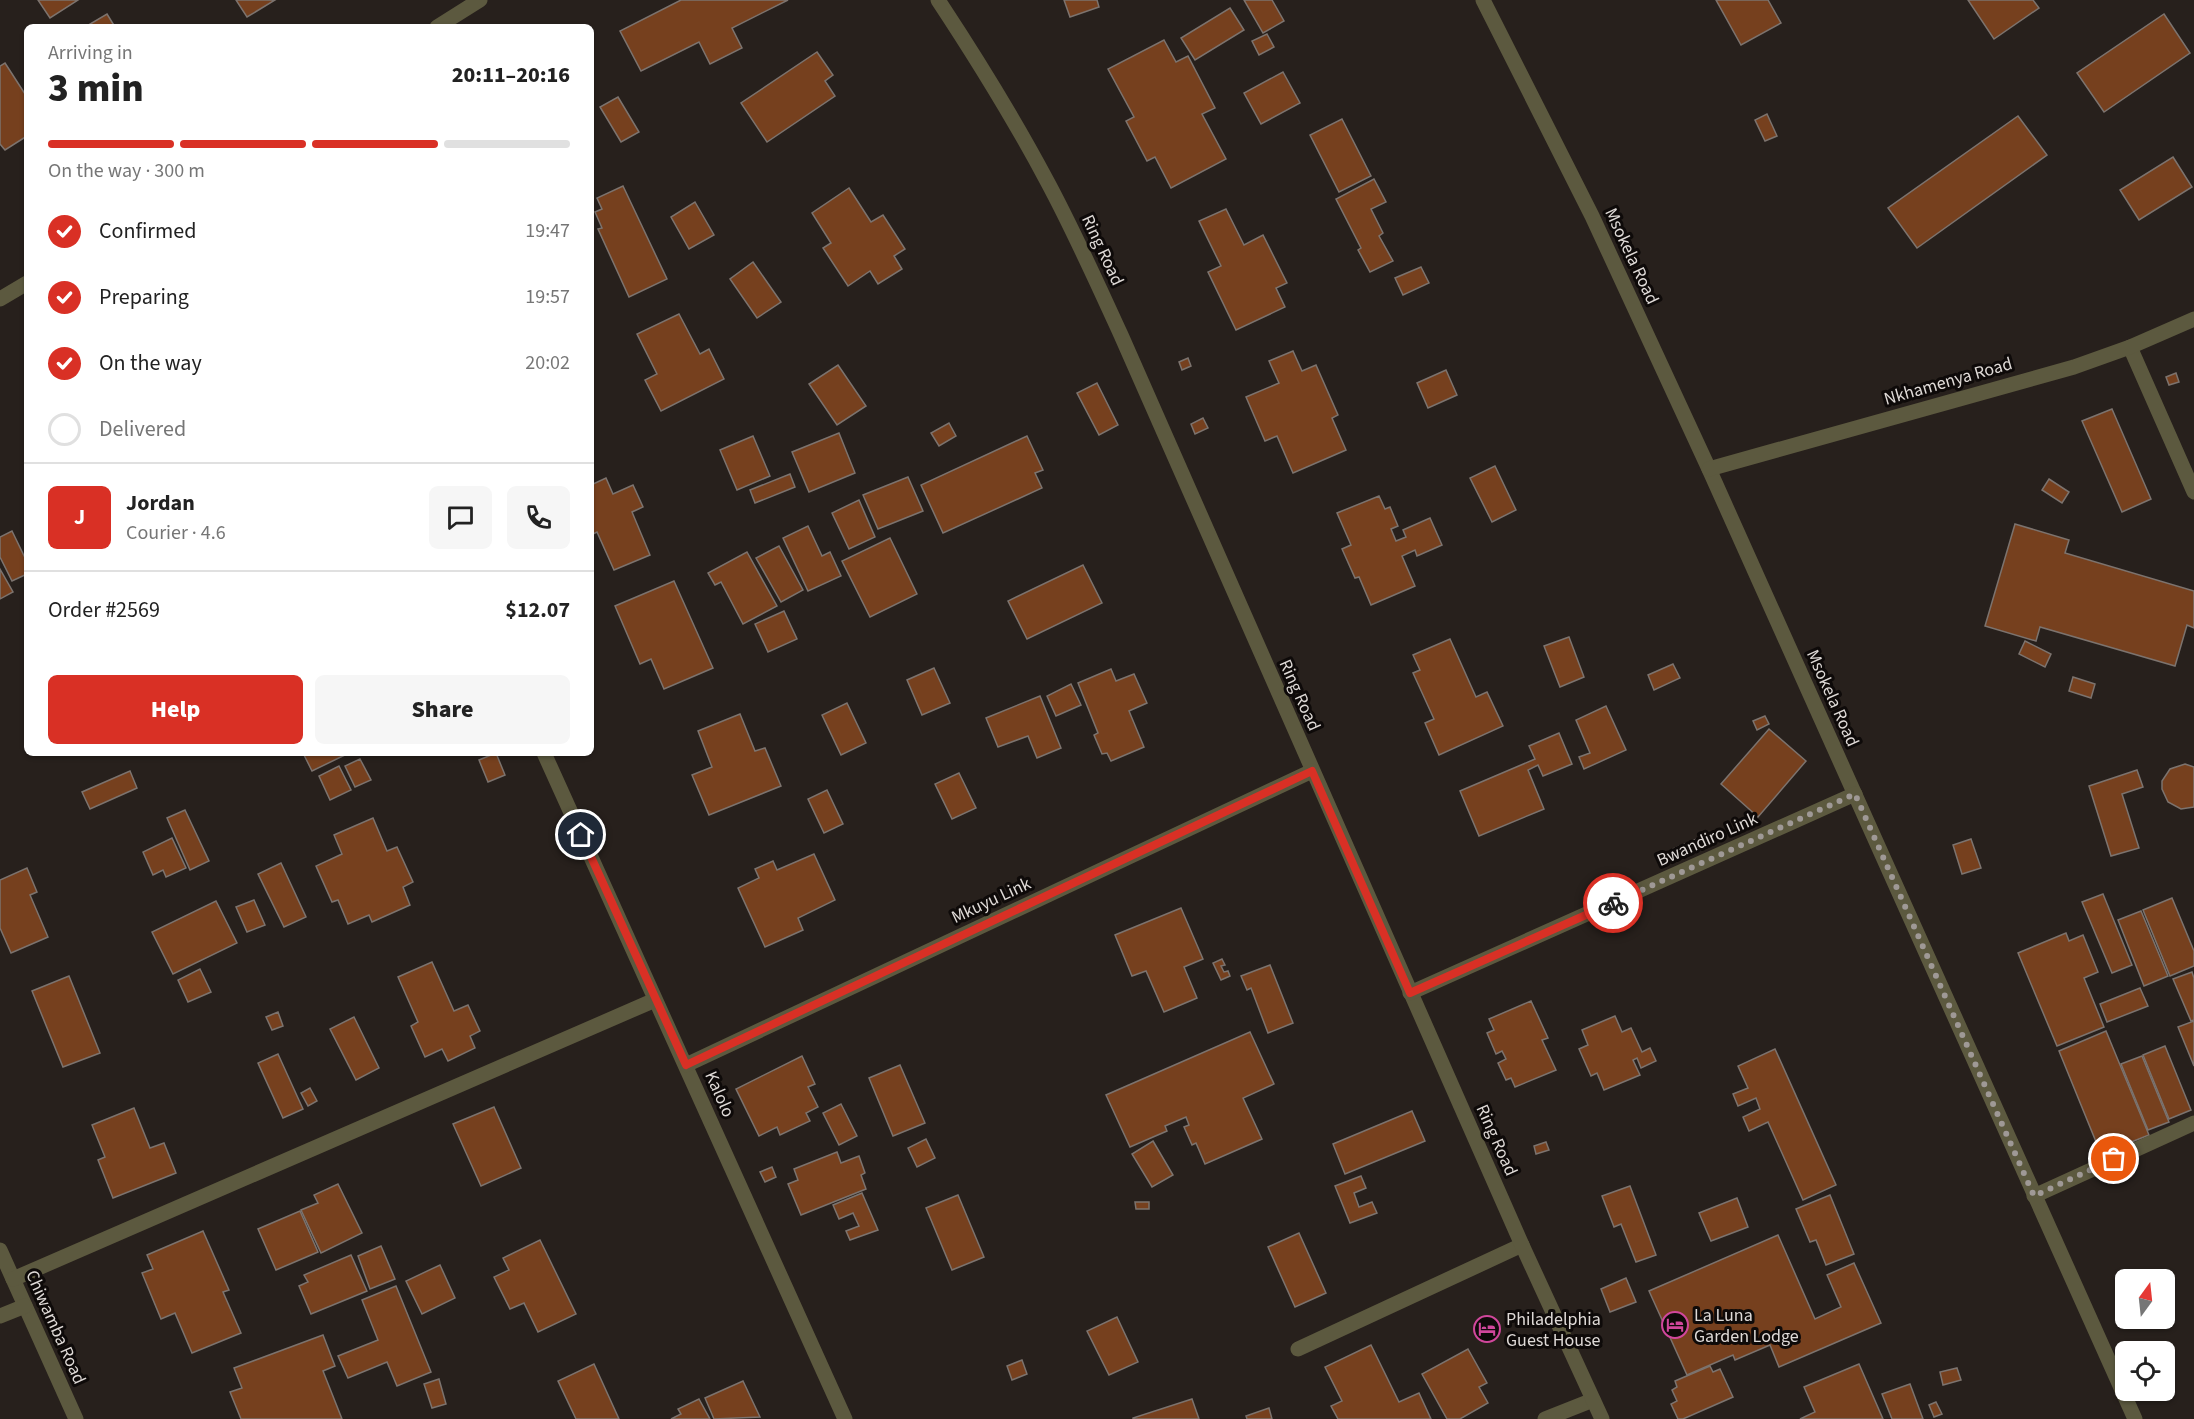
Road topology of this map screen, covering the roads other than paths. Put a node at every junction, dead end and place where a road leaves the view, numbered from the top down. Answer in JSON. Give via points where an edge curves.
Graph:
{"nodes":[{"id":1,"x":480,"y":0,"type":"edge"},
{"id":2,"x":938,"y":0,"type":"edge"},
{"id":3,"x":1483,"y":0,"type":"edge"},
{"id":4,"x":442,"y":24,"type":"edge"},
{"id":5,"x":24,"y":285,"type":"edge"},
{"id":6,"x":0,"y":299,"type":"edge"},
{"id":7,"x":2194,"y":319,"type":"edge"},
{"id":8,"x":2130,"y":347,"type":"junction"},
{"id":9,"x":1708,"y":469,"type":"junction"},
{"id":10,"x":2194,"y":492,"type":"edge"},
{"id":11,"x":545,"y":756,"type":"edge"},
{"id":12,"x":1312,"y":771,"type":"junction"},
{"id":13,"x":1855,"y":794,"type":"junction"},
{"id":14,"x":1410,"y":993,"type":"junction"},
{"id":15,"x":656,"y":1000,"type":"junction"},
{"id":16,"x":686,"y":1065,"type":"junction"},
{"id":17,"x":2194,"y":1123,"type":"edge"},
{"id":18,"x":2034,"y":1196,"type":"junction"},
{"id":19,"x":1522,"y":1245,"type":"junction"},
{"id":20,"x":0,"y":1250,"type":"edge"},
{"id":21,"x":13,"y":1279,"type":"junction"},
{"id":22,"x":25,"y":1306,"type":"junction"},
{"id":23,"x":0,"y":1316,"type":"edge"},
{"id":24,"x":1298,"y":1349,"type":"dead end"},
{"id":25,"x":1593,"y":1400,"type":"junction"},
{"id":26,"x":76,"y":1419,"type":"edge"},
{"id":27,"x":845,"y":1419,"type":"edge"},
{"id":28,"x":1545,"y":1419,"type":"edge"},
{"id":29,"x":1602,"y":1419,"type":"edge"},
{"id":30,"x":2135,"y":1419,"type":"edge"}],
"edges":[{"from":1,"to":4,"type":"street"},
{"from":2,"to":12,"type":"street","name":"Ring Road","via":[[972,51],[1075,236]]},
{"from":3,"to":9,"type":"street","name":"Msokela Road","via":[[1592,216]]},
{"from":5,"to":6,"type":"street"},
{"from":7,"to":8,"type":"street","name":"Nkhamenya Road"},
{"from":8,"to":9,"type":"street","name":"Nkhamenya Road","via":[[2074,367]]},
{"from":8,"to":10,"type":"street"},
{"from":9,"to":13,"type":"street","name":"Msokela Road"},
{"from":11,"to":15,"type":"street","name":"Kalolo"},
{"from":12,"to":14,"type":"street","name":"Ring Road"},
{"from":12,"to":16,"type":"street","name":"Mkuyu Link"},
{"from":13,"to":14,"type":"street","name":"Bwandiro Link"},
{"from":13,"to":18,"type":"street","name":"Msokela Road"},
{"from":14,"to":19,"type":"street","name":"Ring Road"},
{"from":15,"to":16,"type":"street","name":"Kalolo"},
{"from":15,"to":21,"type":"street"},
{"from":16,"to":27,"type":"street","name":"Kalolo"},
{"from":17,"to":18,"type":"street"},
{"from":18,"to":30,"type":"street","name":"Msokela Road"},
{"from":19,"to":24,"type":"street"},
{"from":19,"to":25,"type":"street","name":"Ring Road"},
{"from":20,"to":21,"type":"street","name":"Chiwamba Road"},
{"from":21,"to":22,"type":"street","name":"Chiwamba Road"},
{"from":22,"to":23,"type":"street"},
{"from":22,"to":26,"type":"street","name":"Chiwamba Road"},
{"from":25,"to":28,"type":"street"},
{"from":25,"to":29,"type":"street","name":"Ring Road"}]}
